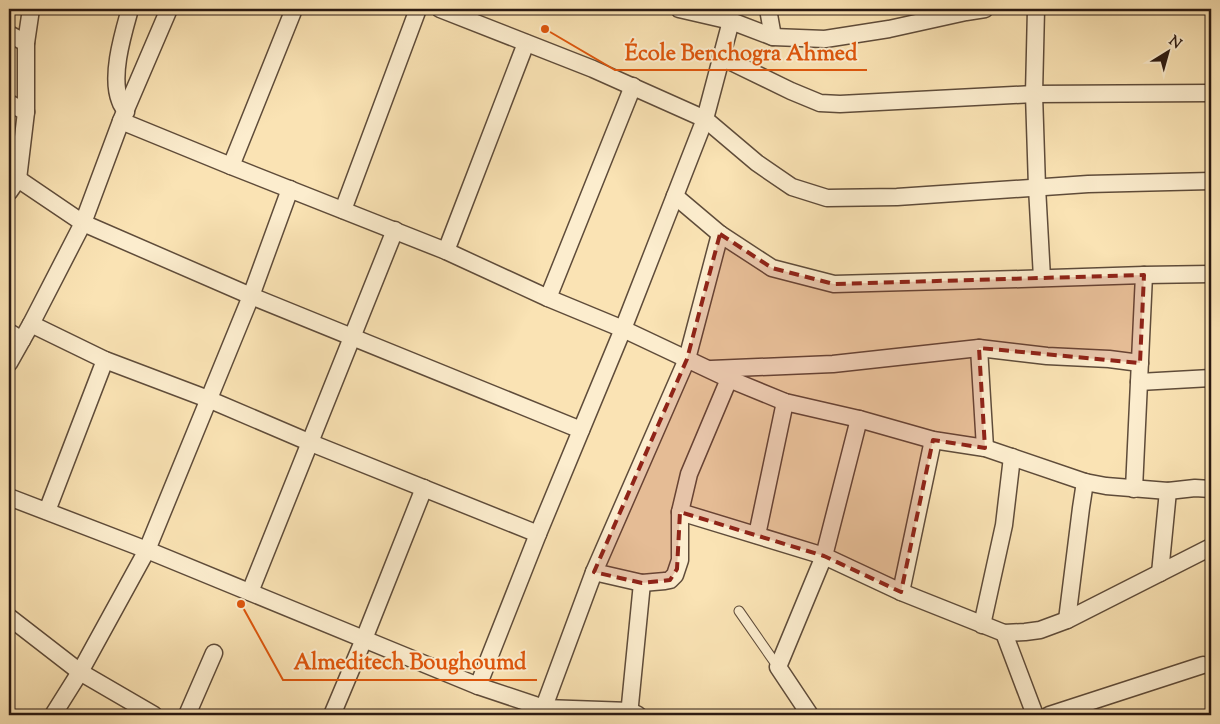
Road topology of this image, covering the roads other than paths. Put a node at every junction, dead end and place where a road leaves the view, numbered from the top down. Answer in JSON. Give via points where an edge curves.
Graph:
{"nodes":[{"id":1,"x":31,"y":9,"type":"edge"},
{"id":2,"x":130,"y":9,"type":"edge"},
{"id":3,"x":169,"y":9,"type":"edge"},
{"id":4,"x":294,"y":9,"type":"edge"},
{"id":5,"x":418,"y":9,"type":"edge"},
{"id":6,"x":440,"y":9,"type":"edge"},
{"id":7,"x":679,"y":9,"type":"edge"},
{"id":8,"x":768,"y":9,"type":"edge"},
{"id":9,"x":985,"y":9,"type":"edge"},
{"id":10,"x":1036,"y":9,"type":"edge"},
{"id":11,"x":727,"y":15,"type":"edge"},
{"id":12,"x":9,"y":34,"type":"edge"},
{"id":13,"x":773,"y":37,"type":"junction"},
{"id":14,"x":26,"y":43,"type":"junction"},
{"id":15,"x":526,"y":43,"type":"junction"},
{"id":16,"x":721,"y":57,"type":"junction"},
{"id":17,"x":633,"y":86,"type":"junction"},
{"id":18,"x":1211,"y":93,"type":"edge"},
{"id":19,"x":1034,"y":94,"type":"junction"},
{"id":20,"x":9,"y":103,"type":"edge"},
{"id":21,"x":26,"y":112,"type":"junction"},
{"id":22,"x":123,"y":117,"type":"junction"},
{"id":23,"x":705,"y":120,"type":"junction"},
{"id":24,"x":231,"y":166,"type":"junction"},
{"id":25,"x":12,"y":181,"type":"edge"},
{"id":26,"x":1211,"y":181,"type":"edge"},
{"id":27,"x":1036,"y":187,"type":"junction"},
{"id":28,"x":290,"y":189,"type":"junction"},
{"id":29,"x":675,"y":196,"type":"junction"},
{"id":30,"x":343,"y":210,"type":"junction"},
{"id":31,"x":82,"y":223,"type":"junction"},
{"id":32,"x":395,"y":230,"type":"junction"},
{"id":33,"x":720,"y":234,"type":"junction"},
{"id":34,"x":446,"y":251,"type":"junction"},
{"id":35,"x":1144,"y":274,"type":"junction"},
{"id":36,"x":1211,"y":274,"type":"edge"},
{"id":37,"x":1042,"y":278,"type":"junction"},
{"id":38,"x":251,"y":296,"type":"junction"},
{"id":39,"x":548,"y":298,"type":"junction"},
{"id":40,"x":31,"y":324,"type":"junction"},
{"id":41,"x":623,"y":329,"type":"junction"},
{"id":42,"x":15,"y":336,"type":"edge"},
{"id":43,"x":353,"y":337,"type":"junction"},
{"id":44,"x":979,"y":348,"type":"junction"},
{"id":45,"x":686,"y":359,"type":"junction"},
{"id":46,"x":105,"y":360,"type":"junction"},
{"id":47,"x":9,"y":363,"type":"edge"},
{"id":48,"x":1140,"y":363,"type":"junction"},
{"id":49,"x":708,"y":369,"type":"junction"},
{"id":50,"x":1211,"y":378,"type":"edge"},
{"id":51,"x":729,"y":379,"type":"junction"},
{"id":52,"x":1139,"y":382,"type":"junction"},
{"id":53,"x":208,"y":399,"type":"junction"},
{"id":54,"x":786,"y":402,"type":"junction"},
{"id":55,"x":859,"y":419,"type":"junction"},
{"id":56,"x":581,"y":430,"type":"junction"},
{"id":57,"x":934,"y":440,"type":"junction"},
{"id":58,"x":311,"y":443,"type":"junction"},
{"id":59,"x":985,"y":448,"type":"junction"},
{"id":60,"x":1012,"y":457,"type":"junction"},
{"id":61,"x":1085,"y":482,"type":"junction"},
{"id":62,"x":424,"y":488,"type":"junction"},
{"id":63,"x":1134,"y":489,"type":"junction"},
{"id":64,"x":1211,"y":489,"type":"edge"},
{"id":65,"x":1168,"y":491,"type":"junction"},
{"id":66,"x":9,"y":497,"type":"edge"},
{"id":67,"x":46,"y":511,"type":"junction"},
{"id":68,"x":680,"y":512,"type":"junction"},
{"id":69,"x":538,"y":534,"type":"junction"},
{"id":70,"x":757,"y":535,"type":"junction"},
{"id":71,"x":1211,"y":547,"type":"edge"},
{"id":72,"x":147,"y":550,"type":"junction"},
{"id":73,"x":824,"y":556,"type":"junction"},
{"id":74,"x":594,"y":572,"type":"junction"},
{"id":75,"x":1160,"y":574,"type":"junction"},
{"id":76,"x":642,"y":583,"type":"junction"},
{"id":77,"x":250,"y":592,"type":"junction"},
{"id":78,"x":901,"y":592,"type":"junction"},
{"id":79,"x":739,"y":611,"type":"dead end"},
{"id":80,"x":9,"y":617,"type":"edge"},
{"id":81,"x":1067,"y":620,"type":"junction"},
{"id":82,"x":982,"y":625,"type":"junction"},
{"id":83,"x":1004,"y":633,"type":"junction"},
{"id":84,"x":364,"y":639,"type":"junction"},
{"id":85,"x":214,"y":653,"type":"dead end"},
{"id":86,"x":1204,"y":665,"type":"dead end"},
{"id":87,"x":778,"y":666,"type":"junction"},
{"id":88,"x":80,"y":672,"type":"junction"},
{"id":89,"x":478,"y":686,"type":"junction"},
{"id":90,"x":542,"y":711,"type":"edge"},
{"id":91,"x":632,"y":714,"type":"edge"},
{"id":92,"x":54,"y":715,"type":"edge"},
{"id":93,"x":154,"y":715,"type":"edge"},
{"id":94,"x":187,"y":715,"type":"edge"},
{"id":95,"x":332,"y":715,"type":"edge"},
{"id":96,"x":810,"y":715,"type":"edge"},
{"id":97,"x":1036,"y":715,"type":"edge"},
{"id":98,"x":1049,"y":715,"type":"edge"}],
"edges":[{"from":1,"to":14,"type":"street"},
{"from":2,"to":22,"type":"street","via":[[121,39],[116,84]]},
{"from":3,"to":22,"type":"street"},
{"from":4,"to":24,"type":"street"},
{"from":5,"to":30,"type":"street"},
{"from":6,"to":15,"type":"street"},
{"from":7,"to":11,"type":"street"},
{"from":8,"to":13,"type":"street"},
{"from":9,"to":13,"type":"street","via":[[825,40]]},
{"from":10,"to":19,"type":"street"},
{"from":11,"to":13,"type":"street"},
{"from":11,"to":16,"type":"street"},
{"from":12,"to":14,"type":"street"},
{"from":14,"to":21,"type":"street"},
{"from":15,"to":17,"type":"street"},
{"from":15,"to":34,"type":"street"},
{"from":16,"to":19,"type":"street","via":[[820,103]]},
{"from":16,"to":23,"type":"street"},
{"from":17,"to":23,"type":"street"},
{"from":17,"to":39,"type":"street"},
{"from":18,"to":19,"type":"street"},
{"from":19,"to":27,"type":"street"},
{"from":20,"to":21,"type":"street"},
{"from":21,"to":25,"type":"street"},
{"from":22,"to":24,"type":"street"},
{"from":22,"to":31,"type":"street"},
{"from":23,"to":27,"type":"street","via":[[792,187],[827,198],[897,197]]},
{"from":23,"to":29,"type":"street"},
{"from":24,"to":28,"type":"street"},
{"from":25,"to":31,"type":"street"},
{"from":26,"to":27,"type":"street"},
{"from":27,"to":37,"type":"street"},
{"from":28,"to":30,"type":"street"},
{"from":28,"to":38,"type":"street"},
{"from":29,"to":33,"type":"street"},
{"from":29,"to":41,"type":"street"},
{"from":30,"to":32,"type":"street"},
{"from":31,"to":38,"type":"street"},
{"from":31,"to":40,"type":"street"},
{"from":32,"to":34,"type":"street"},
{"from":32,"to":43,"type":"street"},
{"from":33,"to":37,"type":"street","via":[[772,268],[834,284]]},
{"from":33,"to":45,"type":"street"},
{"from":34,"to":39,"type":"street"},
{"from":35,"to":36,"type":"street"},
{"from":35,"to":37,"type":"street"},
{"from":35,"to":48,"type":"street"},
{"from":38,"to":43,"type":"street"},
{"from":38,"to":53,"type":"street"},
{"from":39,"to":41,"type":"street"},
{"from":40,"to":42,"type":"street"},
{"from":40,"to":46,"type":"street"},
{"from":41,"to":45,"type":"street"},
{"from":41,"to":56,"type":"street"},
{"from":42,"to":47,"type":"street"},
{"from":43,"to":56,"type":"street"},
{"from":43,"to":58,"type":"street"},
{"from":44,"to":48,"type":"street"},
{"from":44,"to":49,"type":"street","via":[[833,364]]},
{"from":44,"to":59,"type":"street"},
{"from":45,"to":49,"type":"street"},
{"from":45,"to":74,"type":"street"},
{"from":46,"to":53,"type":"street"},
{"from":46,"to":67,"type":"street"},
{"from":48,"to":52,"type":"street"},
{"from":49,"to":51,"type":"street"},
{"from":50,"to":52,"type":"street"},
{"from":51,"to":54,"type":"street"},
{"from":51,"to":68,"type":"street","via":[[689,474]]},
{"from":52,"to":63,"type":"street"},
{"from":53,"to":58,"type":"street"},
{"from":53,"to":72,"type":"street"},
{"from":54,"to":55,"type":"street"},
{"from":54,"to":70,"type":"street"},
{"from":55,"to":57,"type":"street"},
{"from":55,"to":73,"type":"street"},
{"from":56,"to":69,"type":"street"},
{"from":57,"to":59,"type":"street"},
{"from":57,"to":78,"type":"street"},
{"from":58,"to":62,"type":"street"},
{"from":58,"to":77,"type":"street"},
{"from":59,"to":60,"type":"street"},
{"from":60,"to":61,"type":"street"},
{"from":60,"to":82,"type":"street","via":[[1004,525]]},
{"from":61,"to":63,"type":"street"},
{"from":61,"to":81,"type":"street"},
{"from":62,"to":69,"type":"street"},
{"from":62,"to":84,"type":"street"},
{"from":63,"to":65,"type":"street"},
{"from":64,"to":65,"type":"street"},
{"from":65,"to":75,"type":"street"},
{"from":66,"to":67,"type":"street"},
{"from":67,"to":72,"type":"street"},
{"from":68,"to":70,"type":"street"},
{"from":68,"to":76,"type":"street","via":[[680,560],[675,575],[670,580]]},
{"from":69,"to":89,"type":"street"},
{"from":70,"to":73,"type":"street"},
{"from":71,"to":75,"type":"street"},
{"from":72,"to":77,"type":"street"},
{"from":72,"to":88,"type":"street"},
{"from":73,"to":78,"type":"street"},
{"from":73,"to":87,"type":"street"},
{"from":74,"to":76,"type":"street"},
{"from":74,"to":90,"type":"street"},
{"from":75,"to":81,"type":"street"},
{"from":76,"to":91,"type":"street"},
{"from":77,"to":84,"type":"street"},
{"from":78,"to":82,"type":"street"},
{"from":79,"to":87,"type":"lane"},
{"from":80,"to":88,"type":"street"},
{"from":81,"to":83,"type":"street","via":[[1040,630]]},
{"from":82,"to":83,"type":"street"},
{"from":83,"to":97,"type":"street"},
{"from":84,"to":89,"type":"street"},
{"from":84,"to":95,"type":"street"},
{"from":85,"to":94,"type":"street"},
{"from":86,"to":98,"type":"street"},
{"from":87,"to":96,"type":"street"},
{"from":88,"to":92,"type":"street"},
{"from":88,"to":93,"type":"street"},
{"from":89,"to":90,"type":"street"},
{"from":90,"to":91,"type":"street"}]}
